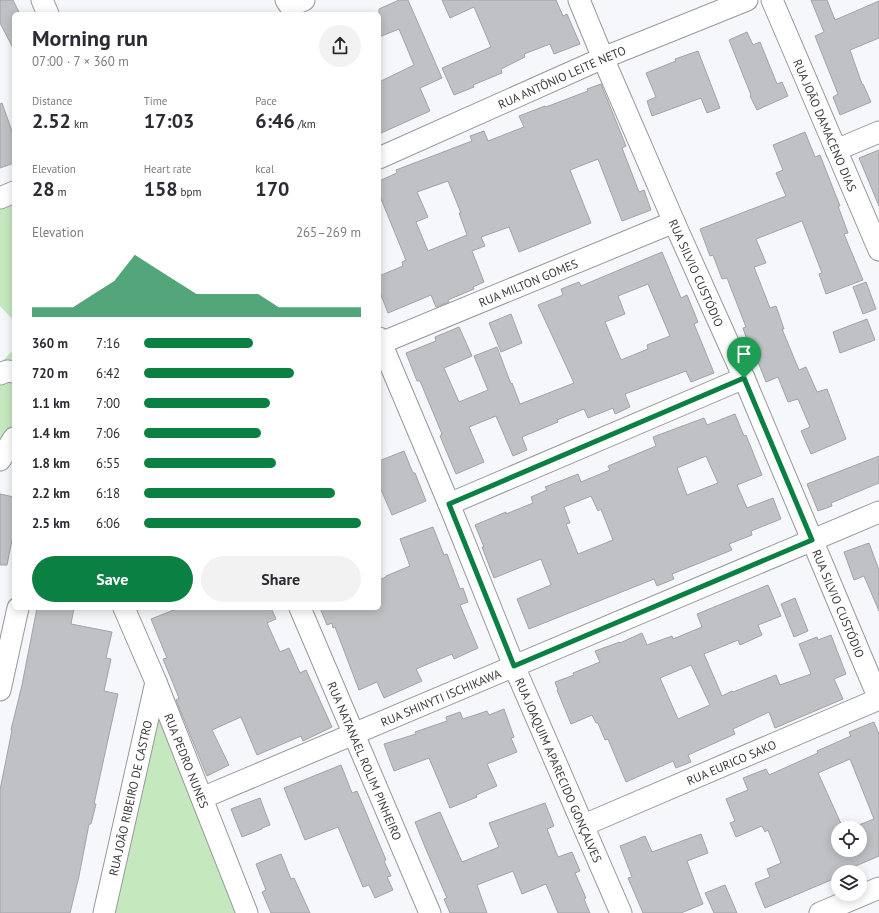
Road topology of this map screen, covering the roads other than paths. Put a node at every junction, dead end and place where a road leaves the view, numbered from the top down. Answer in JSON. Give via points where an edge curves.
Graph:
{"nodes":[{"id":1,"x":42,"y":0,"type":"edge"},
{"id":2,"x":579,"y":0,"type":"edge"},
{"id":3,"x":747,"y":0,"type":"edge"},
{"id":4,"x":772,"y":0,"type":"edge"},
{"id":5,"x":47,"y":12,"type":"edge"},
{"id":6,"x":603,"y":58,"type":"junction"},
{"id":7,"x":879,"y":132,"type":"edge"},
{"id":8,"x":836,"y":150,"type":"junction"},
{"id":9,"x":381,"y":157,"type":"edge"},
{"id":10,"x":12,"y":193,"type":"edge"},
{"id":11,"x":0,"y":198,"type":"edge"},
{"id":12,"x":674,"y":222,"type":"junction"},
{"id":13,"x":879,"y":250,"type":"edge"},
{"id":14,"x":381,"y":341,"type":"edge"},
{"id":15,"x":381,"y":343,"type":"edge"},
{"id":16,"x":12,"y":372,"type":"edge"},
{"id":17,"x":0,"y":374,"type":"edge"},
{"id":18,"x":744,"y":378,"type":"junction"},
{"id":19,"x":12,"y":441,"type":"edge"},
{"id":20,"x":0,"y":460,"type":"edge"},
{"id":21,"x":449,"y":504,"type":"junction"},
{"id":22,"x":879,"y":512,"type":"edge"},
{"id":23,"x":812,"y":540,"type":"junction"},
{"id":24,"x":18,"y":610,"type":"edge"},
{"id":25,"x":125,"y":610,"type":"edge"},
{"id":26,"x":301,"y":610,"type":"edge"},
{"id":27,"x":514,"y":666,"type":"junction"},
{"id":28,"x":156,"y":682,"type":"junction"},
{"id":29,"x":0,"y":690,"type":"edge"},
{"id":30,"x":879,"y":699,"type":"edge"},
{"id":31,"x":353,"y":734,"type":"junction"},
{"id":32,"x":202,"y":798,"type":"junction"},
{"id":33,"x":584,"y":825,"type":"junction"},
{"id":34,"x":879,"y":888,"type":"edge"},
{"id":35,"x":104,"y":913,"type":"edge"},
{"id":36,"x":247,"y":913,"type":"edge"},
{"id":37,"x":430,"y":913,"type":"edge"},
{"id":38,"x":621,"y":913,"type":"edge"},
{"id":39,"x":820,"y":913,"type":"edge"}],
"edges":[{"from":1,"to":5,"type":"street"},
{"from":2,"to":6,"type":"street","name":"RUA SILVIO CUSTÓDIO"},
{"from":3,"to":6,"type":"street","name":"RUA ANTÔNIO LEITE NETO"},
{"from":4,"to":8,"type":"street","name":"RUA JOÃO DAMACENO DIAS"},
{"from":6,"to":9,"type":"street","name":"RUA ANTÔNIO LEITE NETO"},
{"from":6,"to":12,"type":"street","name":"RUA SILVIO CUSTÓDIO"},
{"from":7,"to":8,"type":"street"},
{"from":8,"to":13,"type":"street","name":"RUA JOÃO DAMACENO DIAS"},
{"from":10,"to":11,"type":"street"},
{"from":12,"to":14,"type":"street","name":"RUA MILTON GOMES"},
{"from":12,"to":18,"type":"street","name":"RUA SILVIO CUSTÓDIO"},
{"from":15,"to":21,"type":"street","name":"RUA JOAQUIM APARECIDO GONÇALVES"},
{"from":16,"to":17,"type":"street"},
{"from":18,"to":21,"type":"street"},
{"from":18,"to":23,"type":"street","name":"RUA SILVIO CUSTÓDIO"},
{"from":19,"to":20,"type":"street"},
{"from":21,"to":27,"type":"street","name":"RUA JOAQUIM APARECIDO GONÇALVES"},
{"from":22,"to":23,"type":"street","name":"RUA SHINYTI ISCHIKAWA"},
{"from":23,"to":27,"type":"street","name":"RUA SHINYTI ISCHIKAWA"},
{"from":23,"to":30,"type":"street","name":"RUA SILVIO CUSTÓDIO"},
{"from":24,"to":29,"type":"street"},
{"from":25,"to":28,"type":"street","name":"RUA PEDRO NUNES"},
{"from":26,"to":31,"type":"street","name":"RUA NATANAEL ROLIM PINHEIRO"},
{"from":27,"to":31,"type":"street","name":"RUA SHINYTI ISCHIKAWA"},
{"from":27,"to":33,"type":"street","name":"RUA JOAQUIM APARECIDO GONÇALVES"},
{"from":28,"to":32,"type":"street","name":"RUA PEDRO NUNES"},
{"from":28,"to":35,"type":"street","name":"RUA JOÃO RIBEIRO DE CASTRO"},
{"from":30,"to":33,"type":"street","name":"RUA EURICO SAKO"},
{"from":31,"to":32,"type":"street","name":"RUA SHINYTI ISCHIKAWA"},
{"from":31,"to":37,"type":"street","name":"RUA NATANAEL ROLIM PINHEIRO"},
{"from":32,"to":36,"type":"street","name":"RUA PEDRO NUNES"},
{"from":33,"to":38,"type":"street","name":"RUA JOAQUIM APARECIDO GONÇALVES"},
{"from":34,"to":39,"type":"street"}]}
